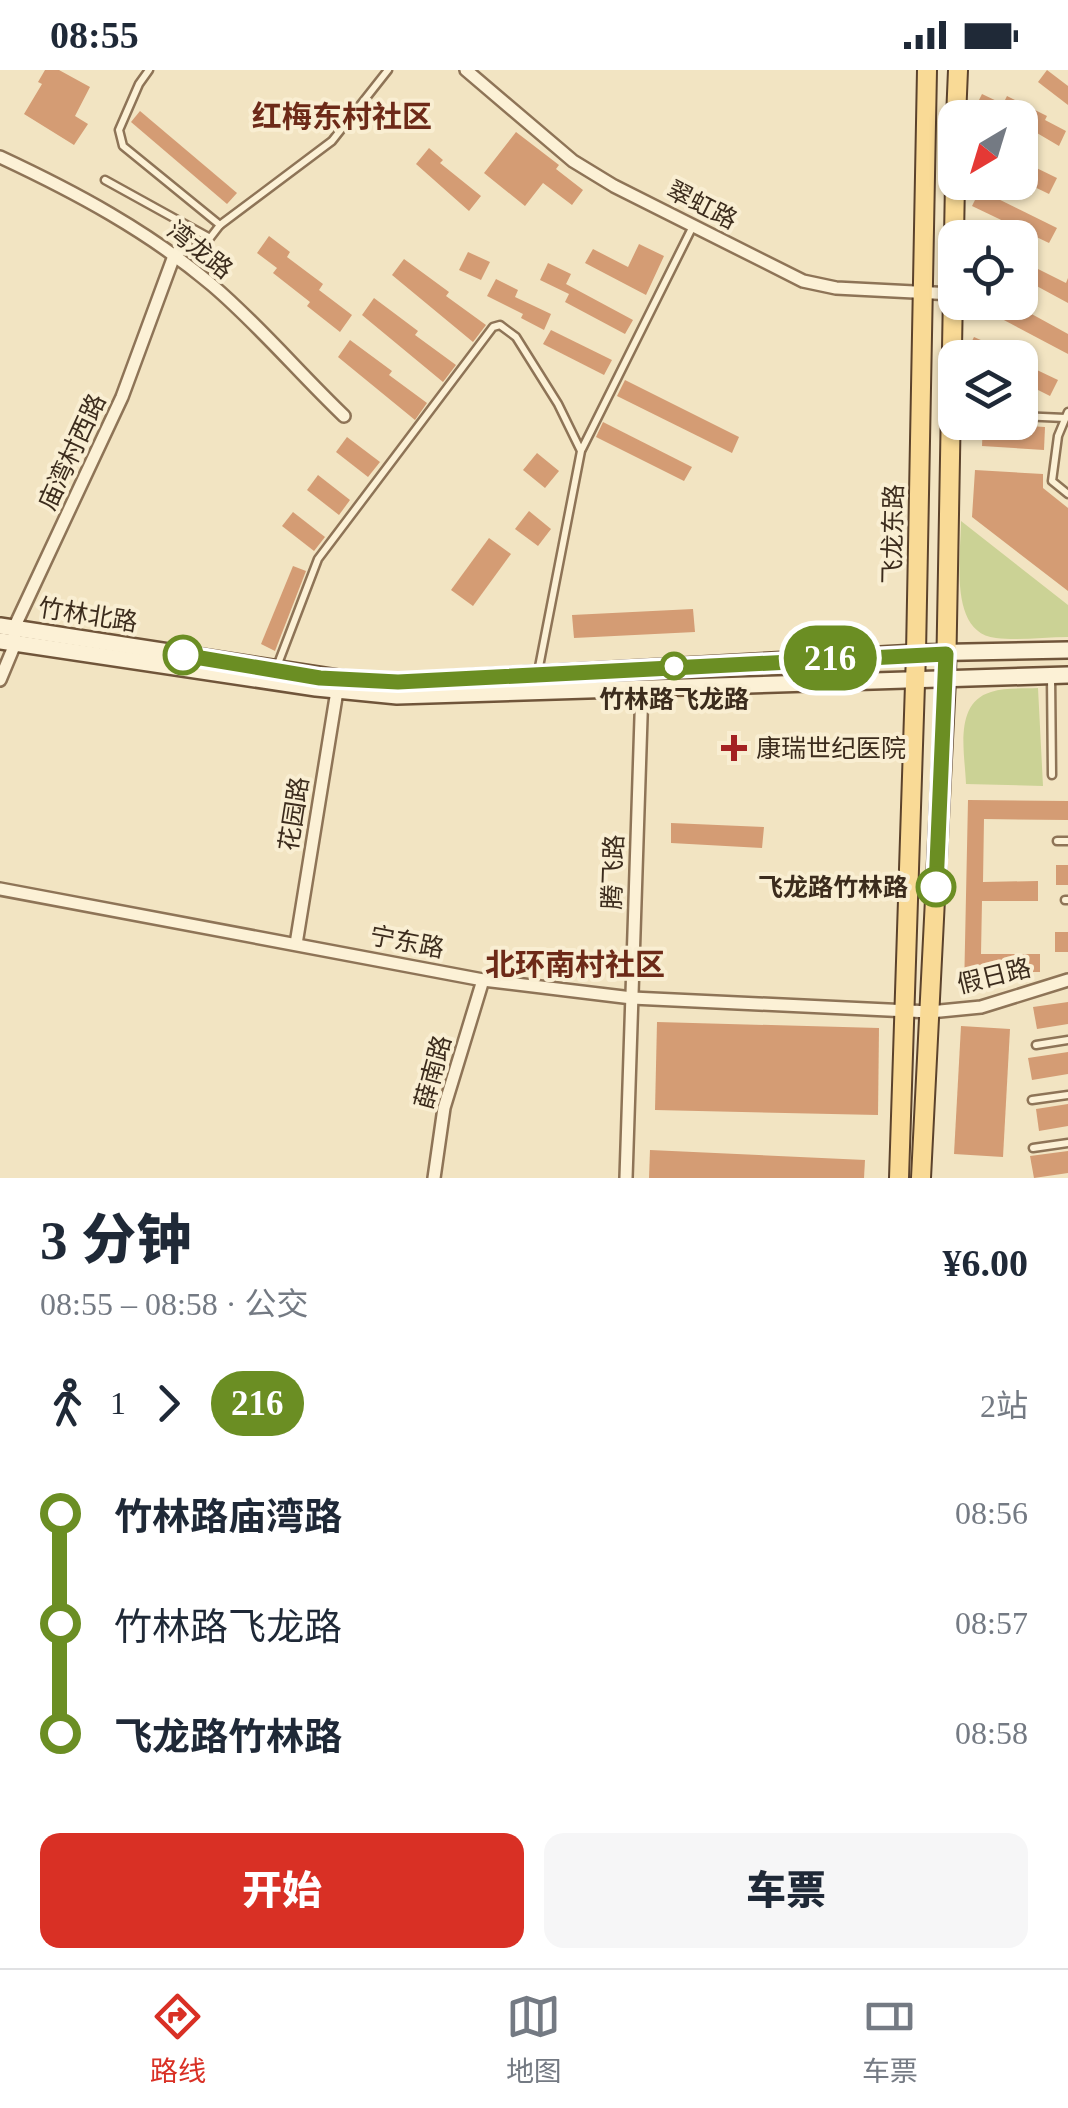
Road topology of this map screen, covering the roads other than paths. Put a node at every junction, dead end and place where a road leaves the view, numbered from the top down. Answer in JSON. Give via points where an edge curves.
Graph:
{"nodes":[{"id":1,"x":150,"y":70,"type":"edge"},
{"id":2,"x":388,"y":70,"type":"edge"},
{"id":3,"x":466,"y":70,"type":"edge"},
{"id":4,"x":927,"y":70,"type":"edge"},
{"id":5,"x":958,"y":70,"type":"edge"},
{"id":6,"x":957,"y":100,"type":"edge"},
{"id":7,"x":0,"y":157,"type":"edge"},
{"id":8,"x":105,"y":180,"type":"dead end"},
{"id":9,"x":220,"y":224,"type":"junction"},
{"id":10,"x":693,"y":226,"type":"junction"},
{"id":11,"x":186,"y":244,"type":"dead end"},
{"id":12,"x":174,"y":256,"type":"junction"},
{"id":13,"x":922,"y":292,"type":"junction"},
{"id":14,"x":938,"y":293,"type":"edge"},
{"id":15,"x":1066,"y":415,"type":"edge"},
{"id":16,"x":344,"y":416,"type":"dead end"},
{"id":17,"x":1038,"y":416,"type":"edge"},
{"id":18,"x":952,"y":440,"type":"edge"},
{"id":19,"x":582,"y":450,"type":"junction"},
{"id":20,"x":1068,"y":494,"type":"edge"},
{"id":21,"x":7,"y":635,"type":"edge"},
{"id":22,"x":1068,"y":650,"type":"edge"},
{"id":23,"x":916,"y":653,"type":"junction"},
{"id":24,"x":946,"y":654,"type":"junction"},
{"id":25,"x":275,"y":670,"type":"junction"},
{"id":26,"x":538,"y":674,"type":"junction"},
{"id":27,"x":1068,"y":675,"type":"edge"},
{"id":28,"x":1051,"y":676,"type":"junction"},
{"id":29,"x":915,"y":679,"type":"junction"},
{"id":30,"x":0,"y":680,"type":"edge"},
{"id":31,"x":946,"y":680,"type":"junction"},
{"id":32,"x":642,"y":687,"type":"junction"},
{"id":33,"x":337,"y":690,"type":"junction"},
{"id":34,"x":1052,"y":775,"type":"dead end"},
{"id":35,"x":1057,"y":841,"type":"dead end"},
{"id":36,"x":1068,"y":842,"type":"edge"},
{"id":37,"x":0,"y":890,"type":"edge"},
{"id":38,"x":296,"y":944,"type":"junction"},
{"id":39,"x":483,"y":980,"type":"junction"},
{"id":40,"x":1068,"y":980,"type":"edge"},
{"id":41,"x":632,"y":998,"type":"junction"},
{"id":42,"x":906,"y":1011,"type":"junction"},
{"id":43,"x":930,"y":1012,"type":"junction"},
{"id":44,"x":1068,"y":1040,"type":"edge"},
{"id":45,"x":1036,"y":1045,"type":"dead end"},
{"id":46,"x":1068,"y":1095,"type":"edge"},
{"id":47,"x":1032,"y":1100,"type":"dead end"},
{"id":48,"x":1068,"y":1143,"type":"edge"},
{"id":49,"x":1033,"y":1148,"type":"dead end"},
{"id":50,"x":434,"y":1178,"type":"edge"},
{"id":51,"x":626,"y":1178,"type":"edge"},
{"id":52,"x":900,"y":1178,"type":"edge"},
{"id":53,"x":921,"y":1178,"type":"edge"}],
"edges":[{"from":1,"to":9,"type":"lane","via":[[119,130],[123,146]]},
{"from":2,"to":9,"type":"lane","via":[[332,142]]},
{"from":3,"to":10,"type":"street","name":"翠虹路","via":[[574,162]]},
{"from":4,"to":13,"type":"main road","name":"飞龙东路"},
{"from":5,"to":6,"type":"main road"},
{"from":7,"to":12,"type":"street","name":"湾龙路","via":[[116,216]]},
{"from":8,"to":9,"type":"lane","via":[[210,238]]},
{"from":10,"to":13,"type":"street","name":"翠虹路","via":[[803,281]]},
{"from":10,"to":19,"type":"lane"},
{"from":11,"to":12,"type":"street","name":"庙湾村西路"},
{"from":12,"to":16,"type":"street","name":"湾龙路"},
{"from":12,"to":21,"type":"street","name":"庙湾村西路","via":[[116,412]]},
{"from":13,"to":14,"type":"street","name":"翠虹路"},
{"from":13,"to":23,"type":"main road","name":"飞龙东路"},
{"from":15,"to":17,"type":"lane"},
{"from":15,"to":20,"type":"lane","via":[[1052,481]]},
{"from":18,"to":24,"type":"main road"},
{"from":19,"to":25,"type":"lane","via":[[516,337],[492,327],[318,559]]},
{"from":19,"to":26,"type":"lane"},
{"from":21,"to":25,"type":"main road","name":"竹林北路"},
{"from":21,"to":30,"type":"street","name":"庙湾村西路"},
{"from":21,"to":33,"type":"main road","name":"竹林北路"},
{"from":22,"to":24,"type":"main road","name":"竹林北路"},
{"from":23,"to":24,"type":"main road","name":"竹林北路"},
{"from":23,"to":26,"type":"main road","name":"竹林北路"},
{"from":23,"to":29,"type":"main road","name":"飞龙东路"},
{"from":24,"to":31,"type":"main road"},
{"from":25,"to":26,"type":"main road","name":"竹林北路","via":[[398,682]]},
{"from":27,"to":28,"type":"main road","name":"竹林北路"},
{"from":28,"to":31,"type":"main road","name":"竹林北路"},
{"from":28,"to":34,"type":"lane"},
{"from":29,"to":31,"type":"main road","name":"竹林北路"},
{"from":29,"to":32,"type":"main road","name":"竹林北路"},
{"from":29,"to":42,"type":"main road","name":"飞龙东路"},
{"from":31,"to":43,"type":"main road"},
{"from":32,"to":33,"type":"main road","name":"竹林北路","via":[[398,696]]},
{"from":32,"to":41,"type":"street","name":"腾飞路"},
{"from":33,"to":38,"type":"street","name":"花园路"},
{"from":35,"to":36,"type":"lane"},
{"from":37,"to":38,"type":"street","name":"宁东路"},
{"from":38,"to":39,"type":"street","name":"宁东路"},
{"from":39,"to":41,"type":"street","name":"宁东路"},
{"from":39,"to":50,"type":"street","name":"薛南路","via":[[444,1108]]},
{"from":40,"to":43,"type":"street","name":"假日路","via":[[982,1006]]},
{"from":41,"to":42,"type":"street","name":"宁东路"},
{"from":41,"to":51,"type":"street","name":"腾飞路"},
{"from":42,"to":43,"type":"street","name":"宁东路"},
{"from":42,"to":52,"type":"main road","name":"飞龙东路"},
{"from":43,"to":53,"type":"main road"},
{"from":44,"to":45,"type":"lane"},
{"from":46,"to":47,"type":"lane"},
{"from":48,"to":49,"type":"lane"}]}
